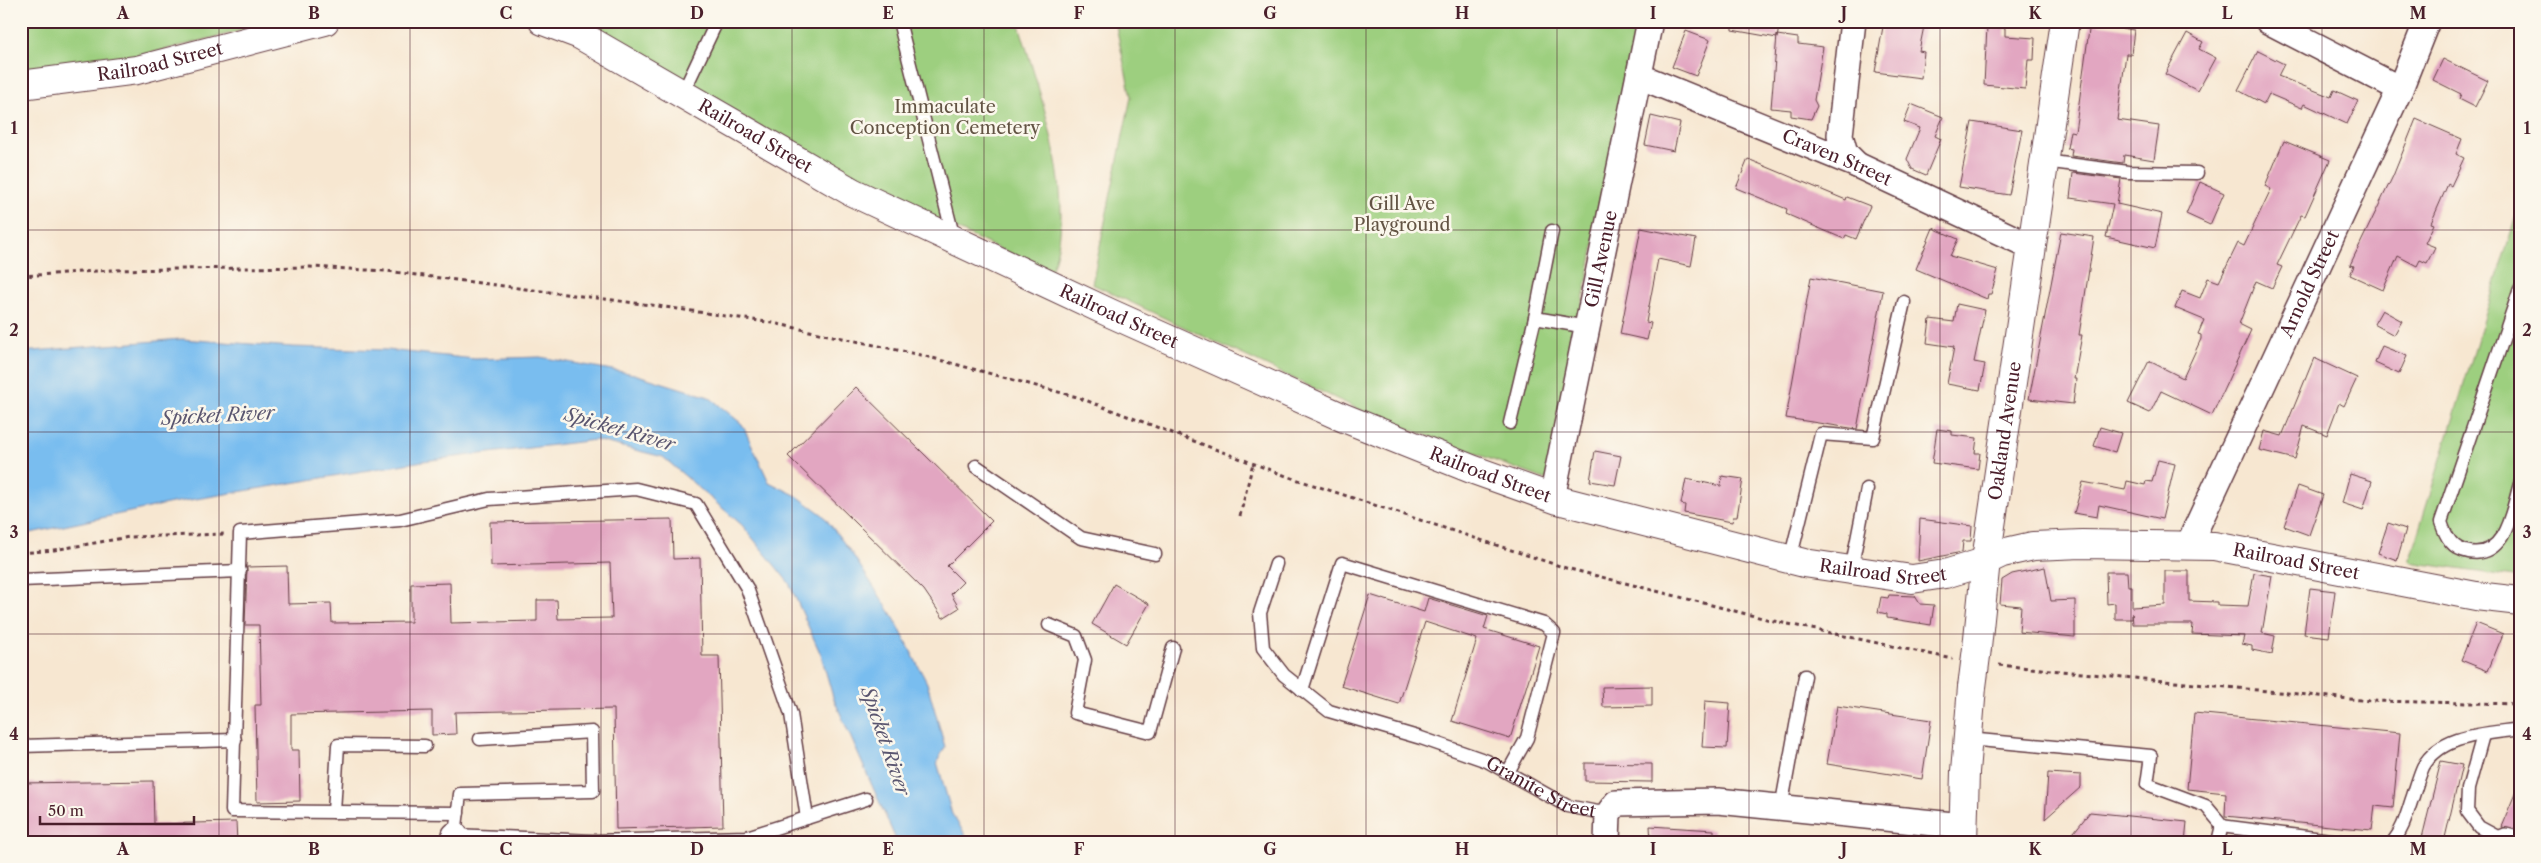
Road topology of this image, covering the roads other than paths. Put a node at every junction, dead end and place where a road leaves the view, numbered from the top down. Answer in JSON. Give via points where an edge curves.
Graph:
{"nodes":[{"id":1,"x":325,"y":21,"type":"edge"},
{"id":2,"x":543,"y":21,"type":"edge"},
{"id":3,"x":717,"y":21,"type":"edge"},
{"id":4,"x":899,"y":21,"type":"edge"},
{"id":5,"x":1650,"y":21,"type":"edge"},
{"id":6,"x":1853,"y":21,"type":"edge"},
{"id":7,"x":2065,"y":21,"type":"edge"},
{"id":8,"x":2268,"y":21,"type":"edge"},
{"id":9,"x":2427,"y":21,"type":"edge"},
{"id":10,"x":263,"y":29,"type":"edge"},
{"id":11,"x":1639,"y":76,"type":"junction"},
{"id":12,"x":21,"y":86,"type":"edge"},
{"id":13,"x":2400,"y":89,"type":"junction"},
{"id":14,"x":682,"y":95,"type":"junction"},
{"id":15,"x":2045,"y":160,"type":"junction"},
{"id":16,"x":1857,"y":165,"type":"junction"},
{"id":17,"x":2197,"y":173,"type":"dead end"},
{"id":18,"x":1552,"y":231,"type":"dead end"},
{"id":19,"x":954,"y":240,"type":"junction"},
{"id":20,"x":2032,"y":247,"type":"junction"},
{"id":21,"x":2520,"y":289,"type":"edge"},
{"id":22,"x":1904,"y":302,"type":"dead end"},
{"id":23,"x":1535,"y":318,"type":"junction"},
{"id":24,"x":1587,"y":328,"type":"junction"},
{"id":25,"x":1510,"y":423,"type":"dead end"},
{"id":26,"x":976,"y":466,"type":"dead end"},
{"id":27,"x":2520,"y":484,"type":"edge"},
{"id":28,"x":1867,"y":489,"type":"dead end"},
{"id":29,"x":1552,"y":498,"type":"junction"},
{"id":30,"x":2188,"y":546,"type":"junction"},
{"id":31,"x":1155,"y":554,"type":"dead end"},
{"id":32,"x":1790,"y":560,"type":"junction"},
{"id":33,"x":1986,"y":560,"type":"junction"},
{"id":34,"x":1276,"y":564,"type":"dead end"},
{"id":35,"x":1852,"y":570,"type":"junction"},
{"id":36,"x":240,"y":571,"type":"junction"},
{"id":37,"x":21,"y":580,"type":"edge"},
{"id":38,"x":2520,"y":601,"type":"edge"},
{"id":39,"x":1049,"y":625,"type":"dead end"},
{"id":40,"x":1173,"y":648,"type":"dead end"},
{"id":41,"x":1805,"y":676,"type":"dead end"},
{"id":42,"x":1302,"y":690,"type":"junction"},
{"id":43,"x":2520,"y":729,"type":"edge"},
{"id":44,"x":2482,"y":735,"type":"junction"},
{"id":45,"x":480,"y":739,"type":"dead end"},
{"id":46,"x":1968,"y":739,"type":"junction"},
{"id":47,"x":235,"y":740,"type":"junction"},
{"id":48,"x":21,"y":746,"type":"edge"},
{"id":49,"x":424,"y":746,"type":"dead end"},
{"id":50,"x":1508,"y":772,"type":"junction"},
{"id":51,"x":866,"y":799,"type":"dead end"},
{"id":52,"x":1781,"y":808,"type":"junction"},
{"id":53,"x":334,"y":812,"type":"junction"},
{"id":54,"x":1608,"y":814,"type":"junction"},
{"id":55,"x":807,"y":818,"type":"junction"},
{"id":56,"x":2221,"y":826,"type":"junction"},
{"id":57,"x":456,"y":830,"type":"edge"},
{"id":58,"x":1963,"y":834,"type":"edge"},
{"id":59,"x":2507,"y":841,"type":"edge"},
{"id":60,"x":1607,"y":842,"type":"edge"},
{"id":61,"x":2218,"y":842,"type":"edge"},
{"id":62,"x":2346,"y":842,"type":"edge"},
{"id":63,"x":2394,"y":842,"type":"edge"}],
"edges":[{"from":1,"to":10,"type":"main road","name":"Railroad Street"},
{"from":2,"to":14,"type":"main road","name":"Railroad Street","via":[[580,35]]},
{"from":3,"to":14,"type":"lane"},
{"from":4,"to":19,"type":"lane"},
{"from":5,"to":11,"type":"street","name":"Gill Avenue"},
{"from":6,"to":16,"type":"street","via":[[1840,134],[1845,153]]},
{"from":7,"to":15,"type":"main road","name":"Oakland Avenue"},
{"from":8,"to":13,"type":"street"},
{"from":9,"to":13,"type":"street","name":"Arnold Street"},
{"from":10,"to":12,"type":"main road","name":"Railroad Street","via":[[137,70]]},
{"from":11,"to":16,"type":"street","name":"Craven Street"},
{"from":11,"to":24,"type":"street","name":"Gill Avenue"},
{"from":13,"to":30,"type":"street","name":"Arnold Street"},
{"from":14,"to":19,"type":"main road","name":"Railroad Street","via":[[852,192]]},
{"from":15,"to":17,"type":"lane","via":[[2128,172]]},
{"from":15,"to":20,"type":"main road","name":"Oakland Avenue"},
{"from":16,"to":20,"type":"street","name":"Craven Street"},
{"from":18,"to":23,"type":"lane"},
{"from":19,"to":29,"type":"main road","name":"Railroad Street","via":[[1344,418]]},
{"from":20,"to":33,"type":"main road","name":"Oakland Avenue"},
{"from":21,"to":27,"type":"lane","via":[[2441,522],[2446,537],[2463,551],[2477,554],[2490,549],[2508,526]]},
{"from":22,"to":32,"type":"lane","via":[[1873,438],[1821,434]]},
{"from":23,"to":24,"type":"lane"},
{"from":23,"to":25,"type":"lane"},
{"from":24,"to":29,"type":"street","name":"Gill Avenue"},
{"from":26,"to":31,"type":"lane","via":[[1081,538]]},
{"from":28,"to":35,"type":"lane"},
{"from":29,"to":32,"type":"main road","name":"Railroad Street"},
{"from":30,"to":33,"type":"main road","name":"Railroad Street","via":[[2032,546]]},
{"from":30,"to":38,"type":"main road","name":"Railroad Street","via":[[2214,546],[2476,596]]},
{"from":32,"to":35,"type":"main road","name":"Railroad Street"},
{"from":33,"to":35,"type":"main road","name":"Railroad Street","via":[[1946,574],[1912,579]]},
{"from":33,"to":46,"type":"main road","name":"Oakland Avenue","bridge":true},
{"from":34,"to":42,"type":"lane","name":"Granite Street","via":[[1260,613],[1263,648],[1284,675]]},
{"from":36,"to":37,"type":"lane"},
{"from":36,"to":47,"type":"lane"},
{"from":36,"to":55,"type":"lane","via":[[240,533],[400,520],[489,499],[626,489],[696,504],[750,597],[791,714]]},
{"from":39,"to":40,"type":"lane","via":[[1076,636],[1085,660],[1075,713],[1150,732]]},
{"from":41,"to":52,"type":"lane"},
{"from":42,"to":50,"type":"lane","name":"Granite Street","via":[[1329,711],[1421,738],[1487,761]]},
{"from":42,"to":50,"type":"lane","via":[[1342,563],[1544,624],[1554,633],[1527,738]]},
{"from":43,"to":44,"type":"lane"},
{"from":44,"to":59,"type":"lane","via":[[2468,789],[2467,811],[2479,827]]},
{"from":44,"to":63,"type":"lane","via":[[2444,746],[2433,755],[2423,768],[2402,830]]},
{"from":45,"to":57,"type":"lane","via":[[592,732],[592,791],[460,794]]},
{"from":46,"to":56,"type":"lane","via":[[2151,756],[2147,784],[2206,806]]},
{"from":46,"to":58,"type":"main road","name":"Oakland Avenue"},
{"from":47,"to":48,"type":"lane"},
{"from":47,"to":53,"type":"lane","via":[[232,811]]},
{"from":49,"to":53,"type":"lane","via":[[338,745]]},
{"from":50,"to":54,"type":"lane","name":"Granite Street","via":[[1567,806]]},
{"from":51,"to":55,"type":"lane"},
{"from":52,"to":54,"type":"street","name":"Granite Street","via":[[1718,801],[1616,803]]},
{"from":52,"to":58,"type":"street","name":"Granite Street"},
{"from":53,"to":57,"type":"lane"},
{"from":54,"to":60,"type":"street"},
{"from":55,"to":57,"type":"lane","via":[[747,837],[593,841]]},
{"from":56,"to":61,"type":"lane"},
{"from":56,"to":62,"type":"lane"}]}
